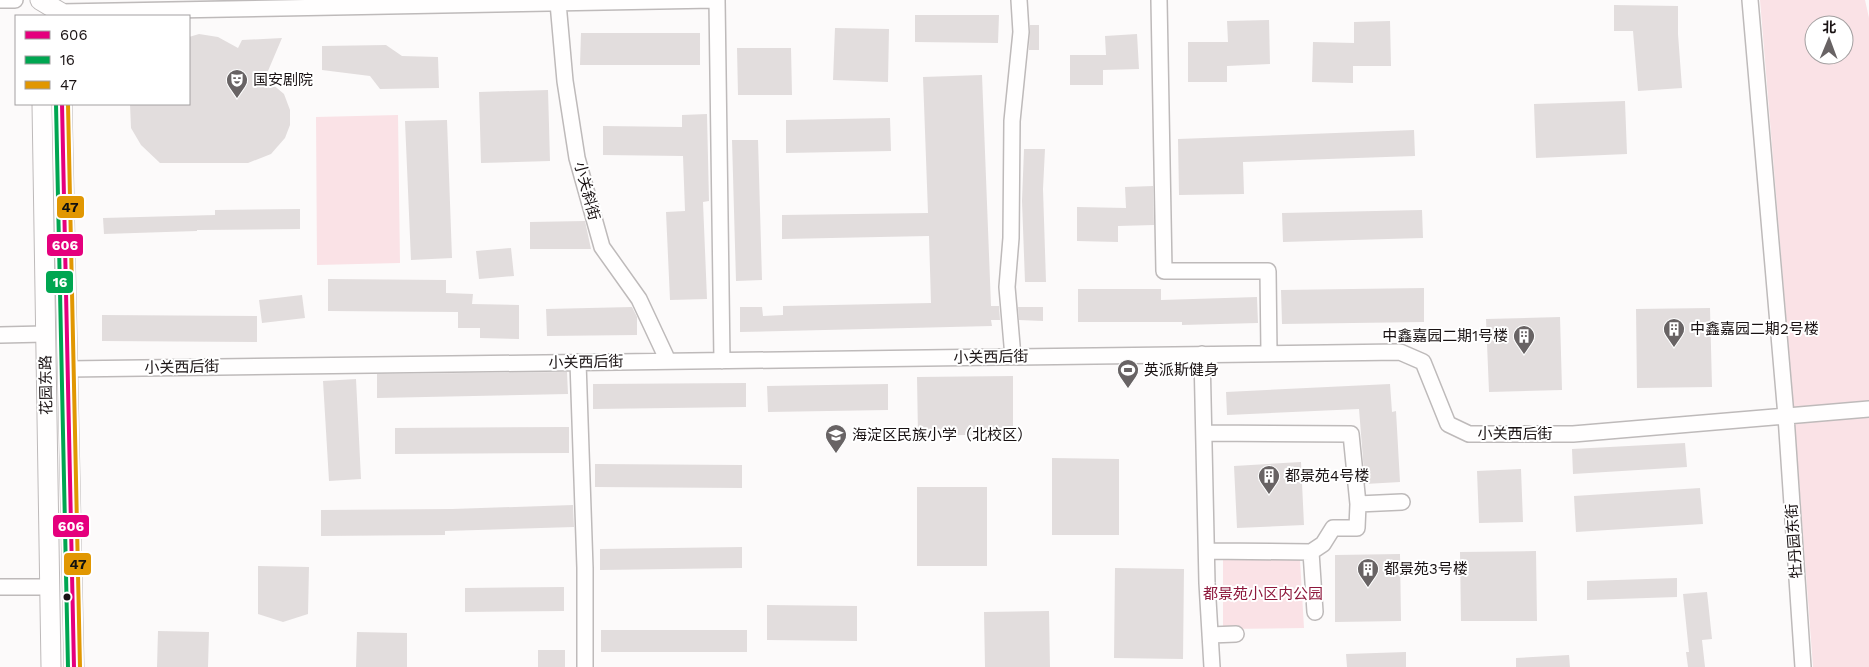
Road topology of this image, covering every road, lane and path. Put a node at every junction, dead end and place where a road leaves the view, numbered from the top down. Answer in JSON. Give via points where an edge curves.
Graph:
{"nodes":[{"id":1,"x":0,"y":0,"type":"edge"},
{"id":2,"x":15,"y":0,"type":"edge"},
{"id":3,"x":40,"y":0,"type":"edge"},
{"id":4,"x":716,"y":0,"type":"edge"},
{"id":5,"x":1019,"y":0,"type":"edge"},
{"id":6,"x":1159,"y":0,"type":"edge"},
{"id":7,"x":1750,"y":0,"type":"edge"},
{"id":8,"x":558,"y":3,"type":"junction"},
{"id":9,"x":60,"y":9,"type":"edge"},
{"id":10,"x":40,"y":15,"type":"edge"},
{"id":11,"x":42,"y":105,"type":"edge"},
{"id":12,"x":62,"y":105,"type":"edge"},
{"id":13,"x":45,"y":334,"type":"junction"},
{"id":14,"x":0,"y":335,"type":"edge"},
{"id":15,"x":1270,"y":353,"type":"junction"},
{"id":16,"x":1202,"y":354,"type":"junction"},
{"id":17,"x":1013,"y":357,"type":"junction"},
{"id":18,"x":722,"y":361,"type":"junction"},
{"id":19,"x":578,"y":362,"type":"junction"},
{"id":20,"x":668,"y":362,"type":"junction"},
{"id":21,"x":67,"y":369,"type":"junction"},
{"id":22,"x":1869,"y":409,"type":"edge"},
{"id":23,"x":1786,"y":416,"type":"junction"},
{"id":24,"x":1204,"y":433,"type":"junction"},
{"id":25,"x":1402,"y":502,"type":"dead end"},
{"id":26,"x":1358,"y":504,"type":"junction"},
{"id":27,"x":1207,"y":551,"type":"junction"},
{"id":28,"x":1311,"y":552,"type":"junction"},
{"id":29,"x":0,"y":587,"type":"edge"},
{"id":30,"x":49,"y":588,"type":"junction"},
{"id":31,"x":1315,"y":612,"type":"dead end"},
{"id":32,"x":1236,"y":634,"type":"dead end"},
{"id":33,"x":1210,"y":635,"type":"junction"},
{"id":34,"x":50,"y":667,"type":"edge"},
{"id":35,"x":74,"y":667,"type":"edge"},
{"id":36,"x":585,"y":667,"type":"edge"},
{"id":37,"x":1212,"y":667,"type":"edge"},
{"id":38,"x":1803,"y":667,"type":"edge"}],
"edges":[{"from":1,"to":2,"type":"street"},
{"from":3,"to":9,"type":"main road"},
{"from":3,"to":10,"type":"main road"},
{"from":4,"to":8,"type":"street"},
{"from":4,"to":18,"type":"street"},
{"from":5,"to":17,"type":"street","via":[[1021,32],[1012,121],[1011,238],[1007,286]]},
{"from":6,"to":15,"type":"street","via":[[1164,272],[1268,271]]},
{"from":7,"to":23,"type":"street","name":"牡丹园东街"},
{"from":8,"to":9,"type":"street"},
{"from":8,"to":20,"type":"street","name":"小关斜街","via":[[565,81],[577,158],[602,247],[639,299]]},
{"from":11,"to":13,"type":"main road","name":"花园东路"},
{"from":12,"to":21,"type":"main road","name":"花园东路"},
{"from":13,"to":14,"type":"street"},
{"from":13,"to":30,"type":"main road","name":"花园东路"},
{"from":15,"to":16,"type":"street","name":"小关西后街"},
{"from":15,"to":23,"type":"street","name":"小关西后街","via":[[1400,352],[1423,362],[1448,424],[1469,434],[1573,434]]},
{"from":16,"to":17,"type":"street","name":"小关西后街"},
{"from":16,"to":24,"type":"street"},
{"from":17,"to":18,"type":"street","name":"小关西后街"},
{"from":18,"to":20,"type":"street","name":"小关西后街"},
{"from":19,"to":20,"type":"street","name":"小关西后街"},
{"from":19,"to":21,"type":"street","name":"小关西后街"},
{"from":19,"to":36,"type":"street"},
{"from":21,"to":35,"type":"main road","name":"花园东路"},
{"from":22,"to":23,"type":"street","name":"小关西后街"},
{"from":23,"to":38,"type":"street","name":"牡丹园东街"},
{"from":24,"to":26,"type":"street","via":[[1351,434]]},
{"from":24,"to":27,"type":"street"},
{"from":25,"to":26,"type":"street"},
{"from":26,"to":28,"type":"street","via":[[1357,528],[1333,528],[1324,544]]},
{"from":27,"to":28,"type":"street"},
{"from":27,"to":33,"type":"street"},
{"from":28,"to":31,"type":"street"},
{"from":29,"to":30,"type":"street"},
{"from":30,"to":34,"type":"main road","name":"花园东路"},
{"from":32,"to":33,"type":"street"},
{"from":33,"to":37,"type":"street"}]}
